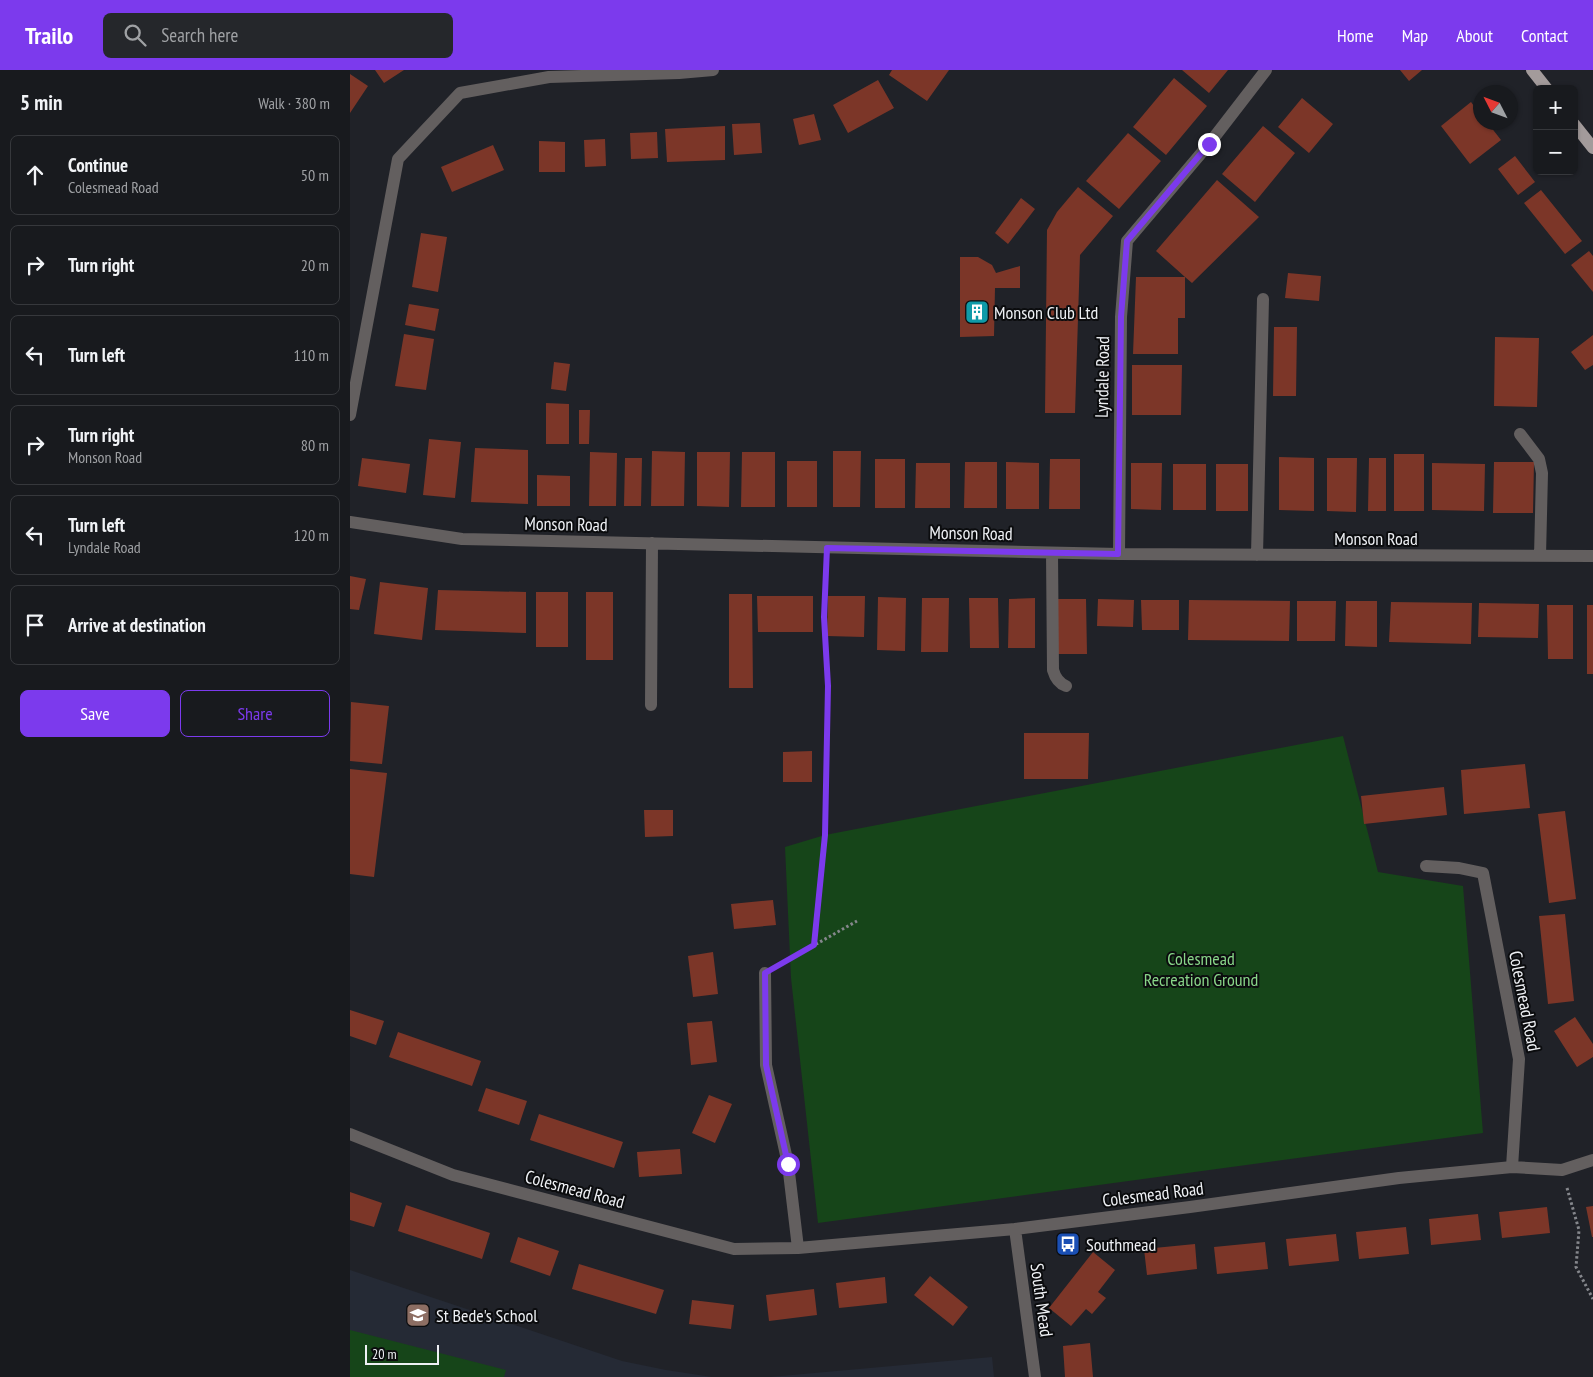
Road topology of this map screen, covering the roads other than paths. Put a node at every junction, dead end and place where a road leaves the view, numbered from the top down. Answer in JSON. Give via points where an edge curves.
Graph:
{"nodes":[{"id":1,"x":713,"y":70,"type":"edge"},
{"id":2,"x":1266,"y":70,"type":"edge"},
{"id":3,"x":1532,"y":70,"type":"edge"},
{"id":4,"x":1544,"y":85,"type":"edge"},
{"id":5,"x":1578,"y":129,"type":"edge"},
{"id":6,"x":1593,"y":148,"type":"edge"},
{"id":7,"x":1263,"y":300,"type":"dead end"},
{"id":8,"x":350,"y":415,"type":"edge"},
{"id":9,"x":1520,"y":434,"type":"dead end"},
{"id":10,"x":350,"y":522,"type":"edge"},
{"id":11,"x":652,"y":543,"type":"junction"},
{"id":12,"x":1052,"y":553,"type":"junction"},
{"id":13,"x":1118,"y":554,"type":"junction"},
{"id":14,"x":1256,"y":555,"type":"junction"},
{"id":15,"x":1540,"y":556,"type":"junction"},
{"id":16,"x":1593,"y":556,"type":"edge"},
{"id":17,"x":1066,"y":686,"type":"dead end"},
{"id":18,"x":651,"y":705,"type":"dead end"},
{"id":19,"x":1426,"y":866,"type":"dead end"},
{"id":20,"x":765,"y":973,"type":"road end"},
{"id":21,"x":350,"y":1134,"type":"edge"},
{"id":22,"x":1593,"y":1160,"type":"edge"},
{"id":23,"x":1512,"y":1167,"type":"junction"},
{"id":24,"x":1015,"y":1228,"type":"junction"},
{"id":25,"x":798,"y":1248,"type":"junction"},
{"id":26,"x":1035,"y":1377,"type":"edge"}],
"edges":[{"from":1,"to":8,"type":"street","via":[[549,77],[460,92],[398,159]]},
{"from":2,"to":13,"type":"street","name":"Lyndale Road","via":[[1127,241],[1121,317]]},
{"from":3,"to":4,"type":"main road"},
{"from":5,"to":6,"type":"main road"},
{"from":7,"to":14,"type":"street"},
{"from":9,"to":15,"type":"street","via":[[1539,459],[1542,473]]},
{"from":10,"to":11,"type":"street","name":"Monson Road","via":[[462,539]]},
{"from":11,"to":12,"type":"street","name":"Monson Road"},
{"from":11,"to":18,"type":"street"},
{"from":12,"to":13,"type":"street","name":"Monson Road"},
{"from":12,"to":17,"type":"street","via":[[1052,670],[1060,684]]},
{"from":13,"to":14,"type":"street","name":"Monson Road"},
{"from":14,"to":15,"type":"street","name":"Monson Road"},
{"from":15,"to":16,"type":"street","name":"Monson Road"},
{"from":19,"to":23,"type":"street","name":"Colesmead Road","via":[[1483,873],[1519,1059]]},
{"from":20,"to":25,"type":"street","via":[[766,1065],[788,1164]]},
{"from":21,"to":25,"type":"street","name":"Colesmead Road","via":[[453,1175],[734,1249]]},
{"from":22,"to":23,"type":"street","name":"Colesmead Road","via":[[1562,1170]]},
{"from":23,"to":24,"type":"street","name":"Colesmead Road","via":[[1399,1178]]},
{"from":24,"to":25,"type":"street","name":"Colesmead Road"},
{"from":24,"to":26,"type":"street","name":"South Mead"}]}
